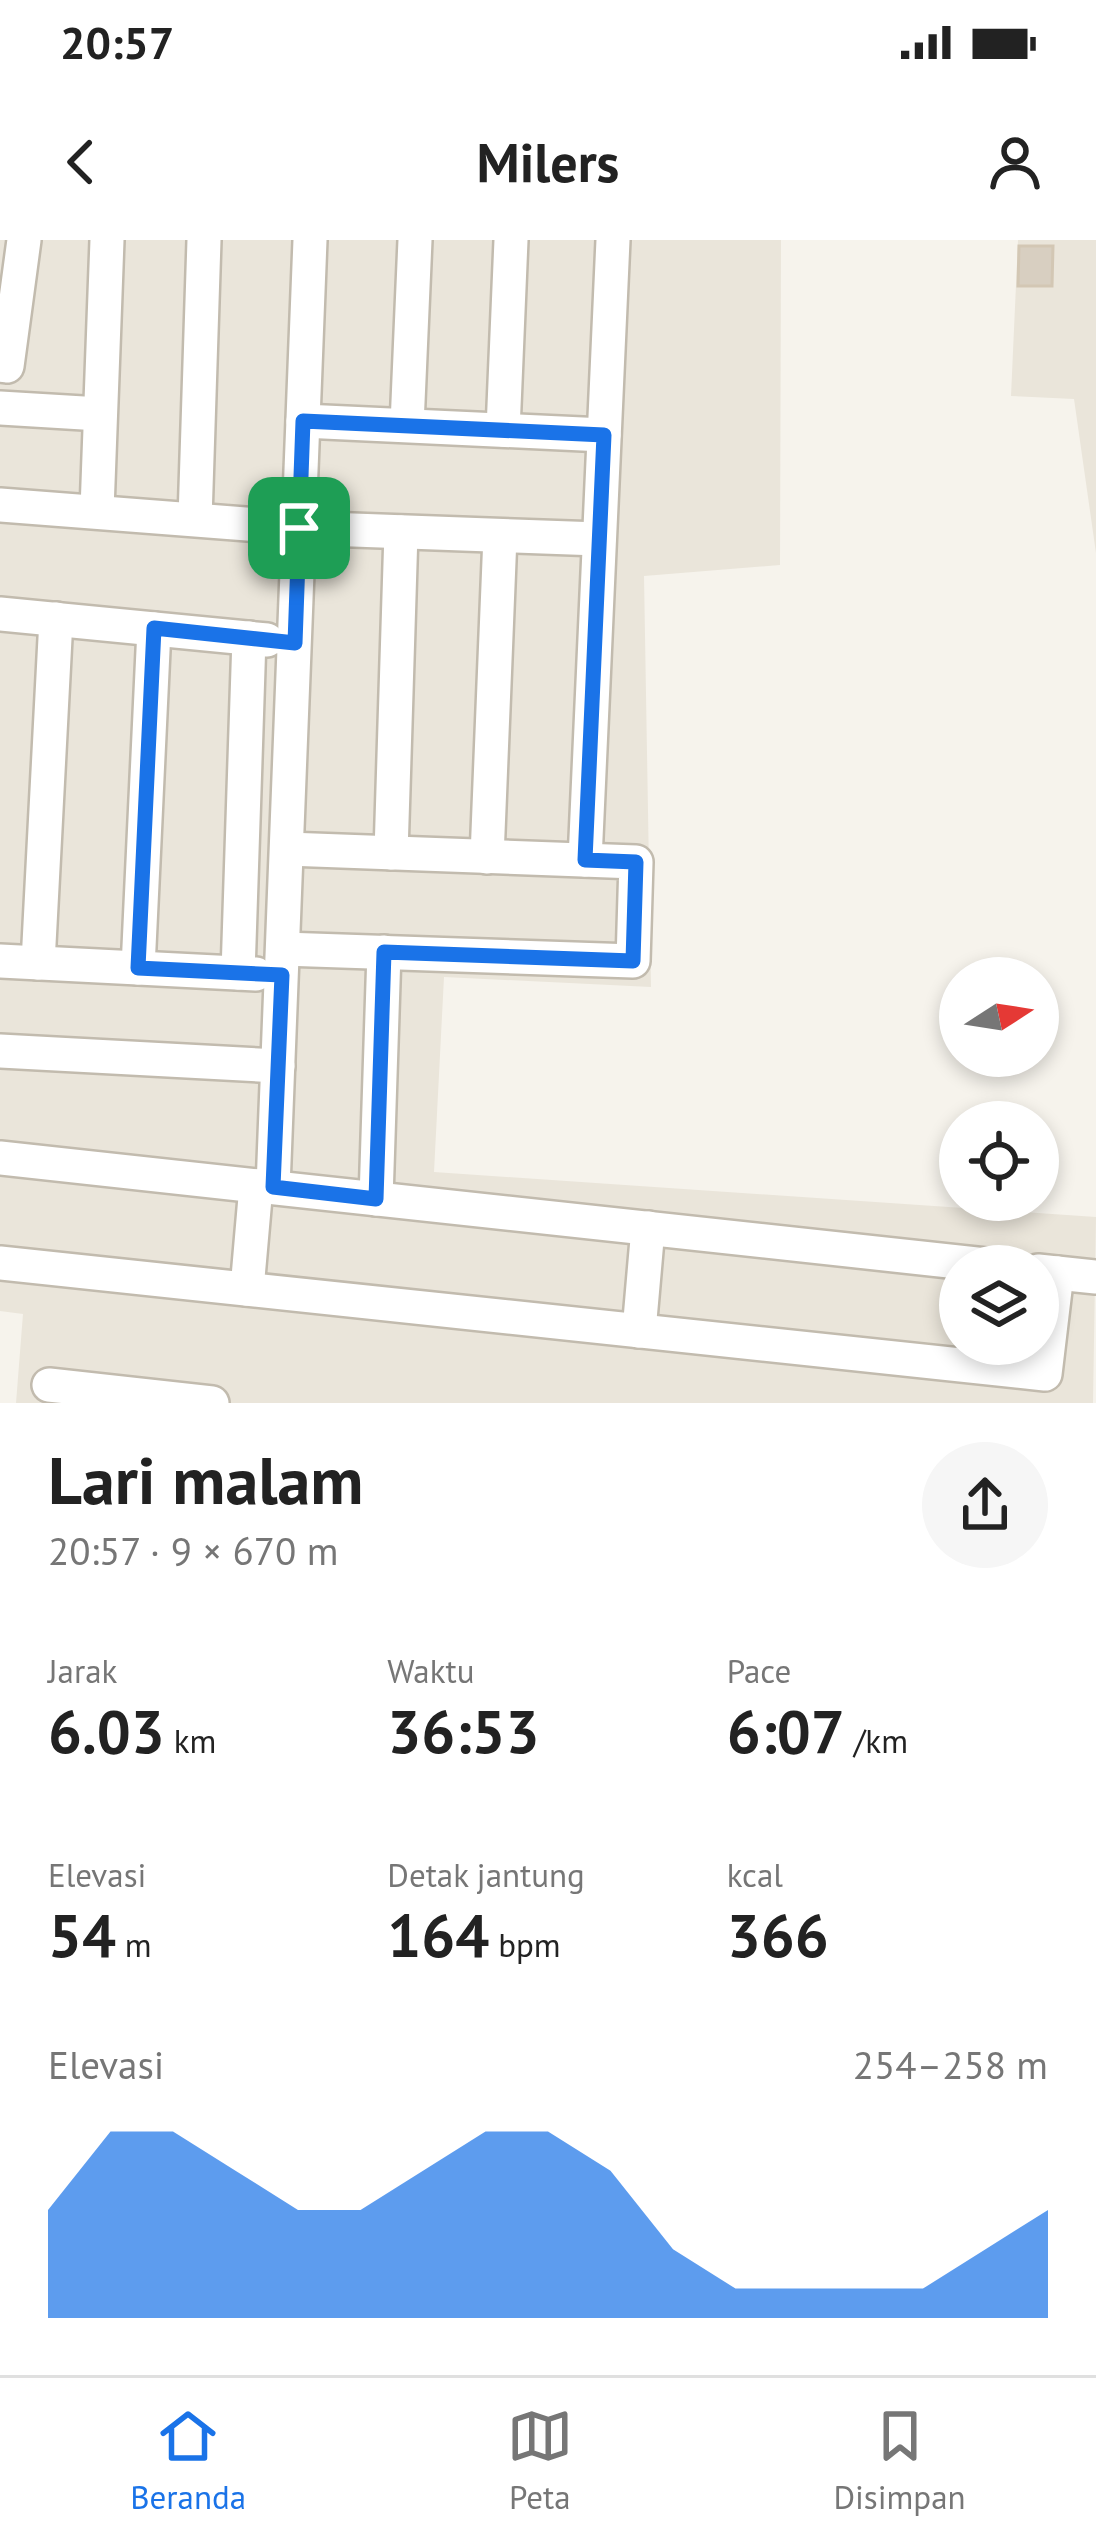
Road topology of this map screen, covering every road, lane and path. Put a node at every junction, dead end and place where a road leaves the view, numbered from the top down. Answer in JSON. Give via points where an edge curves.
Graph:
{"nodes":[{"id":1,"x":107,"y":240,"type":"edge"},
{"id":2,"x":204,"y":240,"type":"edge"},
{"id":3,"x":310,"y":240,"type":"edge"},
{"id":4,"x":415,"y":240,"type":"edge"},
{"id":5,"x":511,"y":240,"type":"edge"},
{"id":6,"x":613,"y":240,"type":"edge"},
{"id":7,"x":15,"y":255,"type":"edge"},
{"id":8,"x":0,"y":365,"type":"edge"},
{"id":9,"x":0,"y":408,"type":"edge"},
{"id":10,"x":100,"y":414,"type":"junction"},
{"id":11,"x":303,"y":421,"type":"junction"},
{"id":12,"x":407,"y":425,"type":"junction"},
{"id":13,"x":502,"y":430,"type":"junction"},
{"id":14,"x":604,"y":435,"type":"junction"},
{"id":15,"x":0,"y":505,"type":"edge"},
{"id":16,"x":97,"y":510,"type":"junction"},
{"id":17,"x":194,"y":519,"type":"junction"},
{"id":18,"x":299,"y":528,"type":"junction"},
{"id":19,"x":401,"y":532,"type":"junction"},
{"id":20,"x":500,"y":536,"type":"junction"},
{"id":21,"x":599,"y":538,"type":"junction"},
{"id":22,"x":0,"y":614,"type":"edge"},
{"id":23,"x":56,"y":619,"type":"junction"},
{"id":24,"x":154,"y":628,"type":"junction"},
{"id":25,"x":249,"y":638,"type":"junction"},
{"id":26,"x":295,"y":643,"type":"junction"},
{"id":27,"x":286,"y":849,"type":"junction"},
{"id":28,"x":391,"y":853,"type":"junction"},
{"id":29,"x":487,"y":857,"type":"junction"},
{"id":30,"x":585,"y":860,"type":"junction"},
{"id":31,"x":384,"y":952,"type":"junction"},
{"id":32,"x":0,"y":961,"type":"edge"},
{"id":33,"x":282,"y":962,"type":"junction"},
{"id":34,"x":38,"y":963,"type":"junction"},
{"id":35,"x":138,"y":968,"type":"junction"},
{"id":36,"x":238,"y":973,"type":"junction"},
{"id":37,"x":0,"y":1052,"type":"edge"},
{"id":38,"x":278,"y":1066,"type":"junction"},
{"id":39,"x":0,"y":1158,"type":"edge"},
{"id":40,"x":264,"y":1186,"type":"junction"},
{"id":41,"x":376,"y":1199,"type":"junction"},
{"id":42,"x":648,"y":1228,"type":"junction"},
{"id":43,"x":939,"y":1260,"type":"edge"},
{"id":44,"x":0,"y":1263,"type":"edge"},
{"id":45,"x":1059,"y":1273,"type":"edge"},
{"id":46,"x":1096,"y":1276,"type":"edge"},
{"id":47,"x":247,"y":1289,"type":"junction"},
{"id":48,"x":638,"y":1331,"type":"junction"},
{"id":49,"x":939,"y":1363,"type":"edge"},
{"id":50,"x":960,"y":1365,"type":"edge"},
{"id":51,"x":1045,"y":1365,"type":"edge"},
{"id":52,"x":49,"y":1384,"type":"dead end"},
{"id":53,"x":212,"y":1403,"type":"edge"}],
"edges":[{"from":1,"to":10,"type":"street"},
{"from":2,"to":17,"type":"street"},
{"from":3,"to":11,"type":"street"},
{"from":4,"to":12,"type":"street"},
{"from":5,"to":13,"type":"street"},
{"from":6,"to":14,"type":"street"},
{"from":7,"to":8,"type":"street","via":[[7,366]]},
{"from":9,"to":10,"type":"street"},
{"from":10,"to":16,"type":"street"},
{"from":11,"to":12,"type":"street"},
{"from":11,"to":18,"type":"street"},
{"from":12,"to":13,"type":"street"},
{"from":13,"to":14,"type":"street"},
{"from":14,"to":21,"type":"street"},
{"from":15,"to":16,"type":"street"},
{"from":16,"to":17,"type":"street"},
{"from":17,"to":18,"type":"street"},
{"from":18,"to":19,"type":"street"},
{"from":18,"to":26,"type":"street"},
{"from":19,"to":20,"type":"street"},
{"from":19,"to":28,"type":"street"},
{"from":20,"to":21,"type":"street"},
{"from":20,"to":29,"type":"street"},
{"from":21,"to":30,"type":"street"},
{"from":22,"to":23,"type":"street"},
{"from":23,"to":24,"type":"street"},
{"from":23,"to":34,"type":"street"},
{"from":24,"to":25,"type":"street"},
{"from":24,"to":35,"type":"street"},
{"from":25,"to":26,"type":"street"},
{"from":25,"to":36,"type":"street"},
{"from":26,"to":27,"type":"street"},
{"from":27,"to":28,"type":"street"},
{"from":27,"to":33,"type":"street"},
{"from":28,"to":29,"type":"street"},
{"from":29,"to":30,"type":"street"},
{"from":30,"to":31,"type":"street","via":[[636,862],[633,961]]},
{"from":31,"to":33,"type":"street"},
{"from":31,"to":41,"type":"street"},
{"from":32,"to":34,"type":"street"},
{"from":33,"to":36,"type":"street"},
{"from":33,"to":38,"type":"street"},
{"from":34,"to":35,"type":"street"},
{"from":35,"to":36,"type":"street"},
{"from":37,"to":38,"type":"street"},
{"from":38,"to":40,"type":"street"},
{"from":39,"to":40,"type":"street"},
{"from":40,"to":41,"type":"street"},
{"from":40,"to":47,"type":"street"},
{"from":41,"to":42,"type":"street"},
{"from":42,"to":43,"type":"street"},
{"from":42,"to":48,"type":"street"},
{"from":44,"to":47,"type":"street"},
{"from":45,"to":46,"type":"street"},
{"from":47,"to":48,"type":"street"},
{"from":48,"to":49,"type":"street"},
{"from":50,"to":51,"type":"street","via":[[1045,1374]]},
{"from":52,"to":53,"type":"street"}]}
